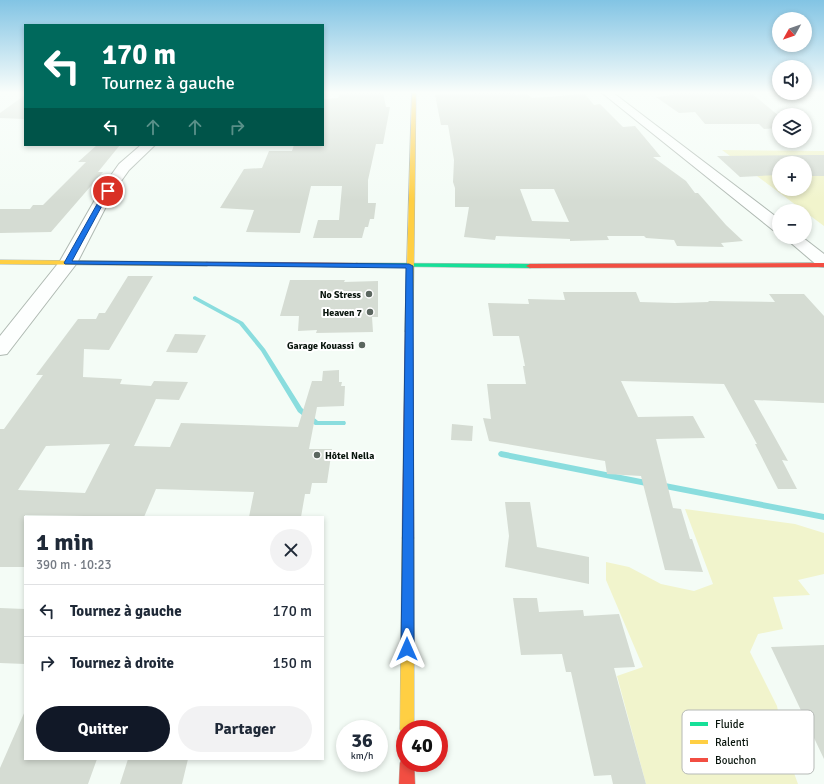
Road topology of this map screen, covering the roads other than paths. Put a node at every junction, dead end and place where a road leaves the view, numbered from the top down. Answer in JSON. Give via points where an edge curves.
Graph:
{"nodes":[{"id":1,"x":413,"y":129,"type":"edge"},
{"id":2,"x":653,"y":129,"type":"edge"},
{"id":3,"x":147,"y":146,"type":"edge"},
{"id":4,"x":772,"y":222,"type":"edge"},
{"id":5,"x":800,"y":244,"type":"edge"},
{"id":6,"x":0,"y":262,"type":"edge"},
{"id":7,"x":68,"y":263,"type":"junction"},
{"id":8,"x":824,"y":264,"type":"edge"},
{"id":9,"x":409,"y":266,"type":"junction"},
{"id":10,"x":0,"y":349,"type":"edge"},
{"id":11,"x":407,"y":720,"type":"edge"},
{"id":12,"x":407,"y":772,"type":"edge"},
{"id":13,"x":407,"y":784,"type":"edge"}],
"edges":[{"from":1,"to":9,"type":"street"},
{"from":2,"to":4,"type":"street"},
{"from":3,"to":7,"type":"street","via":[[124,167]]},
{"from":5,"to":8,"type":"street"},
{"from":6,"to":7,"type":"street"},
{"from":7,"to":9,"type":"street"},
{"from":7,"to":10,"type":"street"},
{"from":8,"to":9,"type":"street"},
{"from":9,"to":11,"type":"street"},
{"from":12,"to":13,"type":"street"}]}
